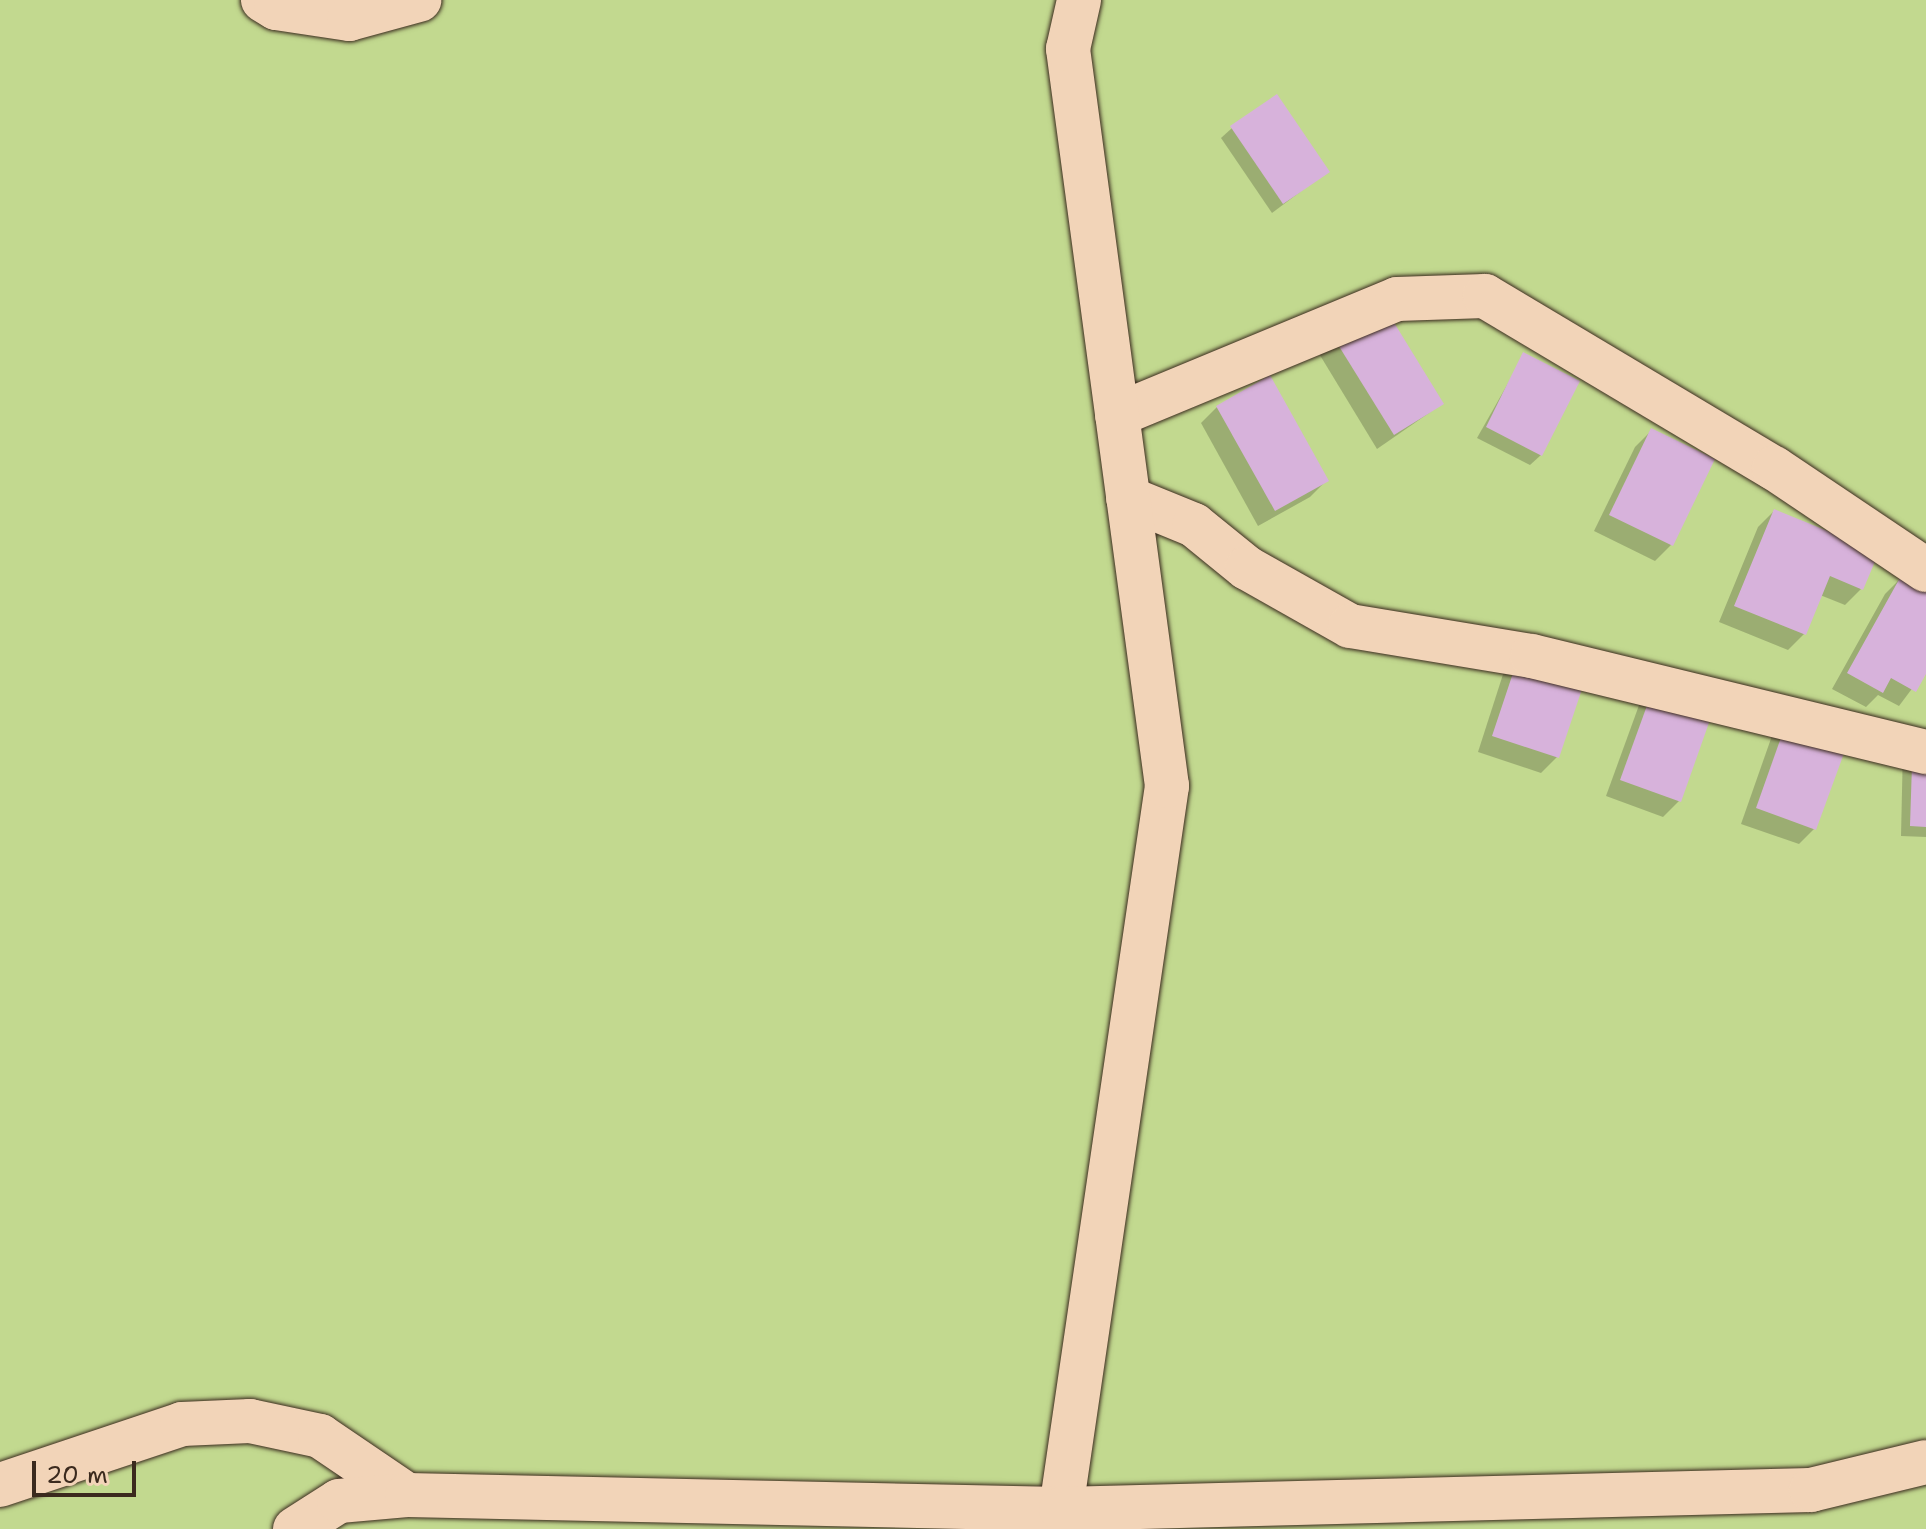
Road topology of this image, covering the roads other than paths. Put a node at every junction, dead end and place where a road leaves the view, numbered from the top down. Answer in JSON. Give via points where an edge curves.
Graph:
{"nodes":[{"id":1,"x":263,"y":0,"type":"edge"},
{"id":2,"x":419,"y":0,"type":"edge"},
{"id":3,"x":1079,"y":0,"type":"edge"},
{"id":4,"x":1117,"y":415,"type":"junction"},
{"id":5,"x":1128,"y":498,"type":"junction"},
{"id":6,"x":1926,"y":570,"type":"edge"},
{"id":7,"x":1926,"y":752,"type":"edge"},
{"id":8,"x":1926,"y":1462,"type":"edge"},
{"id":9,"x":0,"y":1485,"type":"edge"},
{"id":10,"x":407,"y":1495,"type":"junction"},
{"id":11,"x":1061,"y":1509,"type":"junction"},
{"id":12,"x":295,"y":1529,"type":"edge"}],
"edges":[{"from":1,"to":2,"type":"street","via":[[276,8],[349,19]]},
{"from":3,"to":4,"type":"street","via":[[1068,49]]},
{"from":4,"to":5,"type":"street"},
{"from":4,"to":6,"type":"street","via":[[1397,299],[1485,296],[1774,468]]},
{"from":5,"to":7,"type":"street","via":[[1194,525],[1247,568],[1350,626],[1532,656]]},
{"from":5,"to":11,"type":"street","via":[[1167,786]]},
{"from":8,"to":11,"type":"street","via":[[1811,1490]]},
{"from":9,"to":10,"type":"street","via":[[182,1424],[250,1421],[320,1436]]},
{"from":10,"to":11,"type":"street"},
{"from":10,"to":12,"type":"street","via":[[339,1501]]}]}
